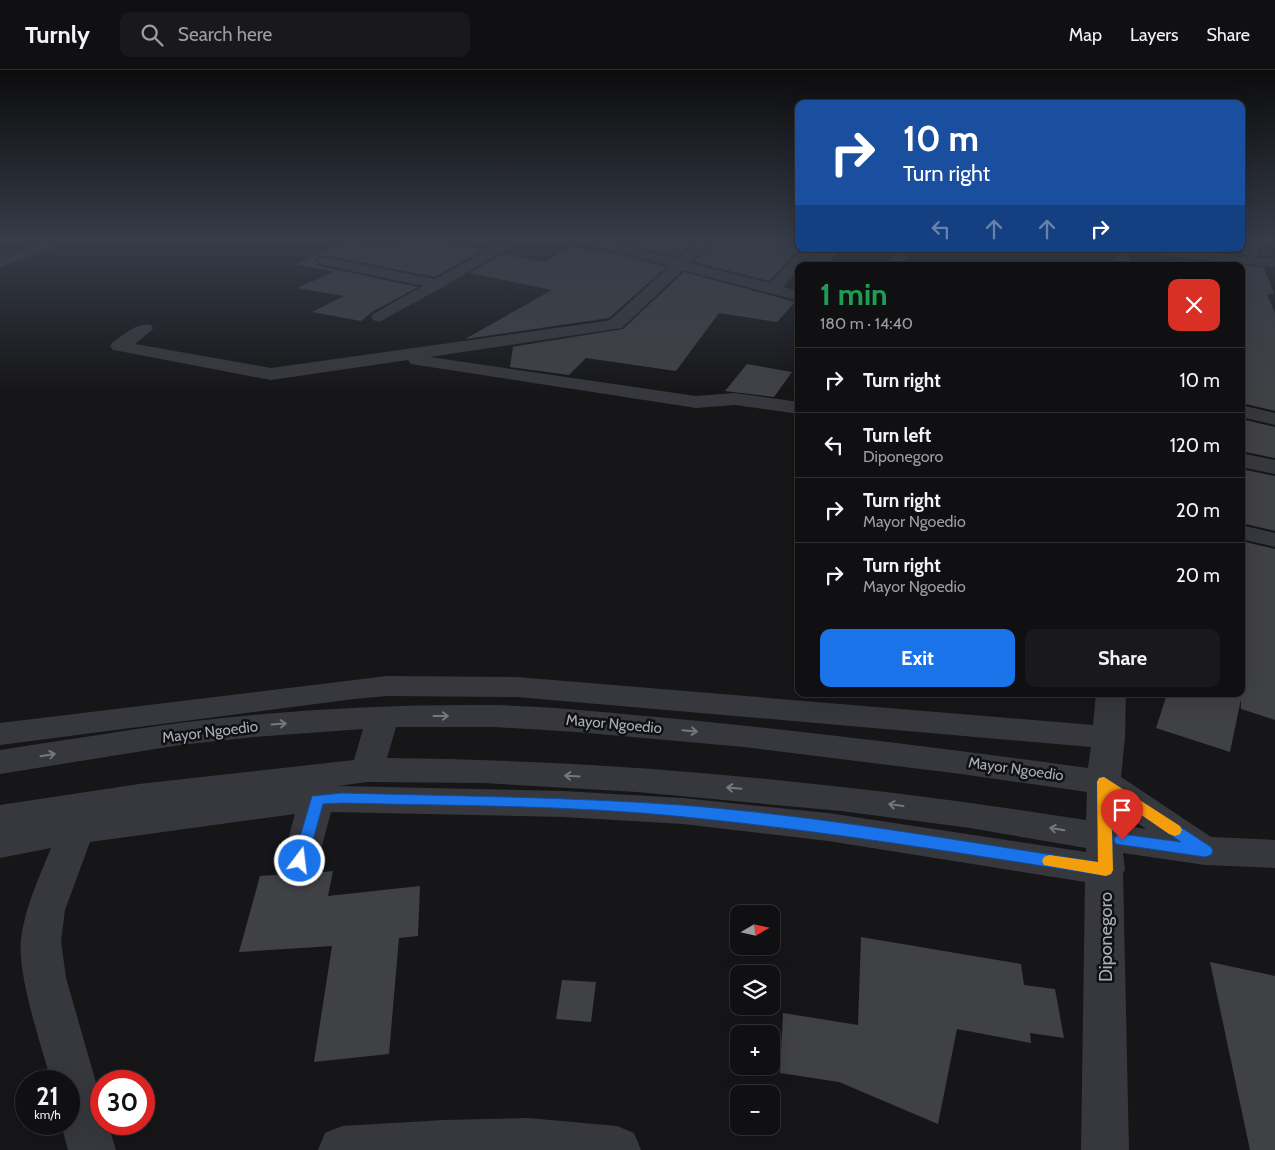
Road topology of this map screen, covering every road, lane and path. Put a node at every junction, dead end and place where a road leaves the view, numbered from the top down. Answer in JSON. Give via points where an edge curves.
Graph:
{"nodes":[{"id":1,"x":423,"y":292,"type":"edge"},
{"id":2,"x":648,"y":292,"type":"edge"},
{"id":3,"x":379,"y":317,"type":"dead end"},
{"id":4,"x":145,"y":329,"type":"dead end"},
{"id":5,"x":391,"y":356,"type":"junction"},
{"id":6,"x":795,"y":407,"type":"edge"},
{"id":7,"x":1245,"y":412,"type":"edge"},
{"id":8,"x":1275,"y":419,"type":"edge"},
{"id":9,"x":1245,"y":461,"type":"edge"},
{"id":10,"x":1275,"y":467,"type":"edge"},
{"id":11,"x":1245,"y":533,"type":"edge"},
{"id":12,"x":1275,"y":540,"type":"edge"},
{"id":13,"x":1111,"y":697,"type":"edge"},
{"id":14,"x":383,"y":717,"type":"junction"},
{"id":15,"x":0,"y":734,"type":"edge"},
{"id":16,"x":1109,"y":737,"type":"junction"},
{"id":17,"x":0,"y":762,"type":"edge"},
{"id":18,"x":366,"y":770,"type":"junction"},
{"id":19,"x":1104,"y":782,"type":"junction"},
{"id":20,"x":0,"y":818,"type":"edge"},
{"id":21,"x":73,"y":837,"type":"junction"},
{"id":22,"x":0,"y":844,"type":"edge"},
{"id":23,"x":1205,"y":851,"type":"junction"},
{"id":24,"x":1105,"y":854,"type":"junction"},
{"id":25,"x":1275,"y":854,"type":"edge"},
{"id":26,"x":92,"y":1150,"type":"edge"},
{"id":27,"x":342,"y":1150,"type":"edge"},
{"id":28,"x":617,"y":1150,"type":"edge"},
{"id":29,"x":1105,"y":1150,"type":"edge"}],
"edges":[{"from":1,"to":3,"type":"street"},
{"from":2,"to":5,"type":"street","via":[[613,325]]},
{"from":4,"to":5,"type":"street","via":[[119,346],[271,374]]},
{"from":5,"to":6,"type":"street","via":[[696,402],[735,399]]},
{"from":7,"to":8,"type":"street"},
{"from":9,"to":10,"type":"street"},
{"from":11,"to":12,"type":"street"},
{"from":13,"to":16,"type":"street","name":"Diponegoro"},
{"from":17,"to":14,"type":"street","name":"Mayor Ngoedio","one_way":true,"via":[[189,733]]},
{"from":14,"to":18,"type":"street"},
{"from":14,"to":19,"type":"street","name":"Mayor Ngoedio","one_way":true,"via":[[494,716],[606,723],[744,736]]},
{"from":15,"to":16,"type":"street","via":[[354,689],[517,686]]},
{"from":16,"to":19,"type":"street","name":"Diponegoro"},
{"from":18,"to":20,"type":"street","via":[[139,797]]},
{"from":24,"to":18,"type":"street","one_way":true,"via":[[970,815],[841,798],[493,771]]},
{"from":19,"to":23,"type":"street","name":"Mayor Ngoedio"},
{"from":19,"to":24,"type":"street","name":"Diponegoro"},
{"from":21,"to":22,"type":"street"},
{"from":21,"to":24,"type":"street","via":[[309,831],[342,798],[683,811]]},
{"from":21,"to":26,"type":"street","via":[[46,910],[41,941],[45,978]]},
{"from":23,"to":24,"type":"street"},
{"from":23,"to":25,"type":"street"},
{"from":24,"to":29,"type":"street","name":"Diponegoro"},
{"from":27,"to":28,"type":"street","via":[[528,1142]]}]}
